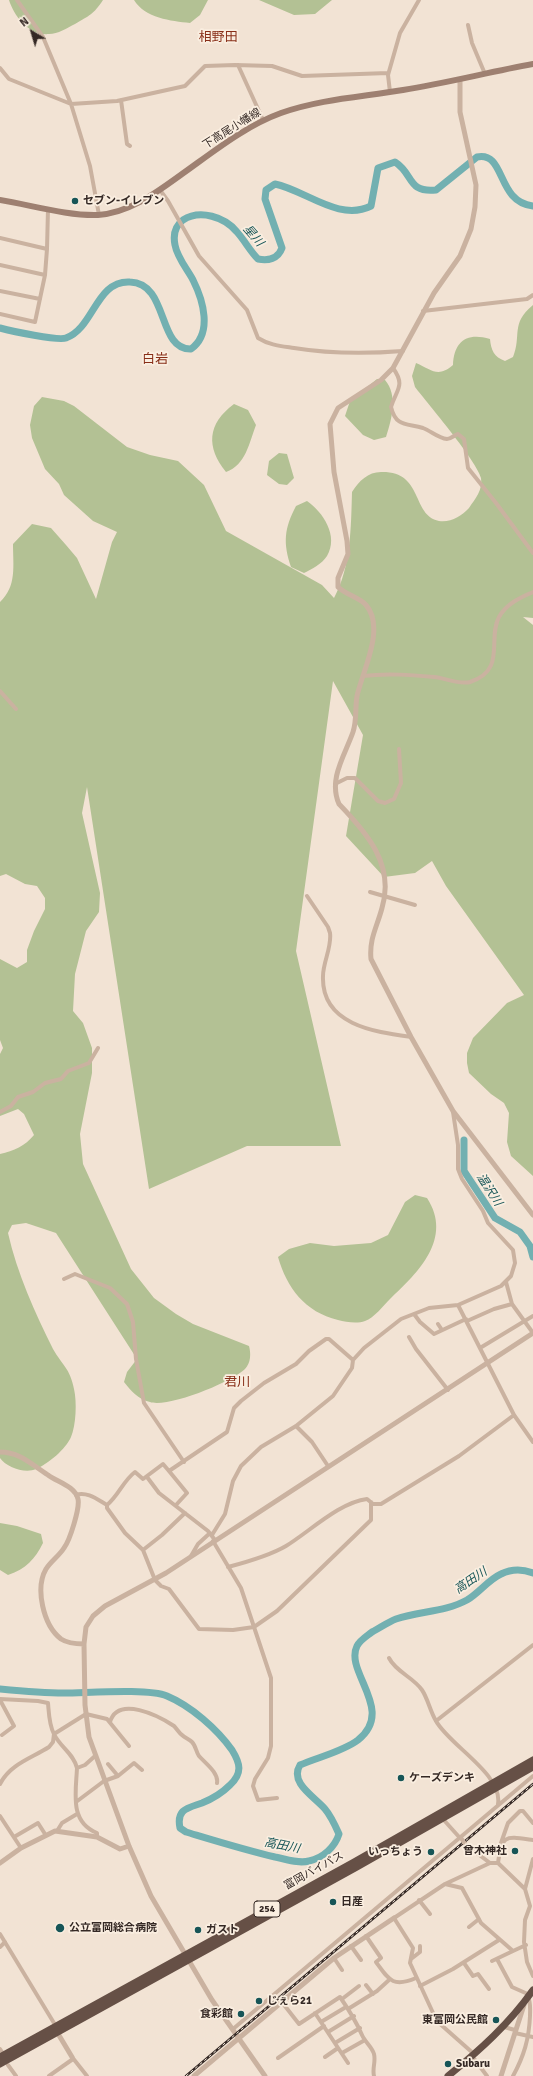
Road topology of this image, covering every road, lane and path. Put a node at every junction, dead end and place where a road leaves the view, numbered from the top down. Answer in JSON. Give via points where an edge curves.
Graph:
{"nodes":[{"id":1,"x":17,"y":0,"type":"edge"},
{"id":2,"x":419,"y":0,"type":"edge"},
{"id":3,"x":468,"y":25,"type":"dead end"},
{"id":4,"x":533,"y":64,"type":"edge"},
{"id":5,"x":238,"y":65,"type":"junction"},
{"id":6,"x":1,"y":71,"type":"edge"},
{"id":7,"x":388,"y":73,"type":"junction"},
{"id":8,"x":485,"y":74,"type":"junction"},
{"id":9,"x":460,"y":80,"type":"junction"},
{"id":10,"x":390,"y":92,"type":"junction"},
{"id":11,"x":121,"y":100,"type":"junction"},
{"id":12,"x":71,"y":104,"type":"junction"},
{"id":13,"x":263,"y":120,"type":"junction"},
{"id":14,"x":130,"y":146,"type":"dead end"},
{"id":15,"x":160,"y":190,"type":"junction"},
{"id":16,"x":0,"y":200,"type":"edge"},
{"id":17,"x":48,"y":208,"type":"junction"},
{"id":18,"x":99,"y":215,"type":"junction"},
{"id":19,"x":0,"y":238,"type":"edge"},
{"id":20,"x":47,"y":249,"type":"junction"},
{"id":21,"x":0,"y":265,"type":"edge"},
{"id":22,"x":45,"y":275,"type":"junction"},
{"id":23,"x":0,"y":291,"type":"edge"},
{"id":24,"x":533,"y":295,"type":"edge"},
{"id":25,"x":40,"y":299,"type":"junction"},
{"id":26,"x":423,"y":311,"type":"junction"},
{"id":27,"x":0,"y":314,"type":"edge"},
{"id":28,"x":403,"y":351,"type":"junction"},
{"id":29,"x":393,"y":368,"type":"junction"},
{"id":30,"x":533,"y":553,"type":"edge"},
{"id":31,"x":533,"y":592,"type":"edge"},
{"id":32,"x":363,"y":676,"type":"junction"},
{"id":33,"x":0,"y":691,"type":"edge"},
{"id":34,"x":16,"y":709,"type":"dead end"},
{"id":35,"x":399,"y":749,"type":"dead end"},
{"id":36,"x":335,"y":784,"type":"junction"},
{"id":37,"x":370,"y":892,"type":"dead end"},
{"id":38,"x":307,"y":896,"type":"dead end"},
{"id":39,"x":415,"y":905,"type":"dead end"},
{"id":40,"x":411,"y":1037,"type":"junction"},
{"id":41,"x":98,"y":1048,"type":"dead end"},
{"id":42,"x":453,"y":1111,"type":"junction"},
{"id":43,"x":0,"y":1112,"type":"edge"},
{"id":44,"x":533,"y":1215,"type":"edge"},
{"id":45,"x":64,"y":1279,"type":"dead end"},
{"id":46,"x":506,"y":1282,"type":"junction"},
{"id":47,"x":512,"y":1304,"type":"junction"},
{"id":48,"x":458,"y":1305,"type":"junction"},
{"id":49,"x":414,"y":1314,"type":"junction"},
{"id":50,"x":533,"y":1316,"type":"edge"},
{"id":51,"x":466,"y":1320,"type":"junction"},
{"id":52,"x":524,"y":1321,"type":"junction"},
{"id":53,"x":438,"y":1324,"type":"dead end"},
{"id":54,"x":442,"y":1330,"type":"junction"},
{"id":55,"x":533,"y":1333,"type":"edge"},
{"id":56,"x":409,"y":1337,"type":"dead end"},
{"id":57,"x":480,"y":1348,"type":"junction"},
{"id":58,"x":353,"y":1360,"type":"junction"},
{"id":59,"x":488,"y":1364,"type":"junction"},
{"id":60,"x":448,"y":1390,"type":"junction"},
{"id":61,"x":514,"y":1415,"type":"junction"},
{"id":62,"x":296,"y":1426,"type":"junction"},
{"id":63,"x":533,"y":1442,"type":"edge"},
{"id":64,"x":0,"y":1452,"type":"edge"},
{"id":65,"x":184,"y":1462,"type":"junction"},
{"id":66,"x":328,"y":1466,"type":"junction"},
{"id":67,"x":169,"y":1471,"type":"junction"},
{"id":68,"x":147,"y":1477,"type":"junction"},
{"id":69,"x":76,"y":1495,"type":"junction"},
{"id":70,"x":371,"y":1502,"type":"junction"},
{"id":71,"x":107,"y":1505,"type":"junction"},
{"id":72,"x":176,"y":1505,"type":"junction"},
{"id":73,"x":185,"y":1513,"type":"junction"},
{"id":74,"x":213,"y":1537,"type":"junction"},
{"id":75,"x":143,"y":1550,"type":"junction"},
{"id":76,"x":189,"y":1558,"type":"junction"},
{"id":77,"x":228,"y":1567,"type":"junction"},
{"id":78,"x":155,"y":1580,"type":"junction"},
{"id":79,"x":254,"y":1627,"type":"junction"},
{"id":80,"x":84,"y":1644,"type":"junction"},
{"id":81,"x":533,"y":1645,"type":"edge"},
{"id":82,"x":389,"y":1658,"type":"dead end"},
{"id":83,"x":0,"y":1700,"type":"edge"},
{"id":84,"x":86,"y":1714,"type":"junction"},
{"id":85,"x":436,"y":1721,"type":"junction"},
{"id":86,"x":110,"y":1722,"type":"junction"},
{"id":87,"x":1,"y":1734,"type":"edge"},
{"id":88,"x":54,"y":1734,"type":"junction"},
{"id":89,"x":129,"y":1746,"type":"dead end"},
{"id":90,"x":95,"y":1756,"type":"junction"},
{"id":91,"x":533,"y":1760,"type":"edge"},
{"id":92,"x":108,"y":1764,"type":"dead end"},
{"id":93,"x":533,"y":1767,"type":"edge"},
{"id":94,"x":77,"y":1768,"type":"junction"},
{"id":95,"x":142,"y":1770,"type":"dead end"},
{"id":96,"x":118,"y":1776,"type":"junction"},
{"id":97,"x":533,"y":1776,"type":"edge"},
{"id":98,"x":104,"y":1781,"type":"junction"},
{"id":99,"x":217,"y":1783,"type":"dead end"},
{"id":100,"x":0,"y":1784,"type":"edge"},
{"id":101,"x":494,"y":1786,"type":"junction"},
{"id":102,"x":277,"y":1798,"type":"dead end"},
{"id":103,"x":76,"y":1802,"type":"junction"},
{"id":104,"x":498,"y":1804,"type":"junction"},
{"id":105,"x":77,"y":1814,"type":"junction"},
{"id":106,"x":0,"y":1816,"type":"edge"},
{"id":107,"x":442,"y":1818,"type":"junction"},
{"id":108,"x":533,"y":1823,"type":"edge"},
{"id":109,"x":58,"y":1831,"type":"junction"},
{"id":110,"x":45,"y":1834,"type":"junction"},
{"id":111,"x":14,"y":1837,"type":"junction"},
{"id":112,"x":97,"y":1837,"type":"junction"},
{"id":113,"x":460,"y":1838,"type":"junction"},
{"id":114,"x":533,"y":1840,"type":"edge"},
{"id":115,"x":500,"y":1843,"type":"junction"},
{"id":116,"x":129,"y":1846,"type":"junction"},
{"id":117,"x":21,"y":1848,"type":"junction"},
{"id":118,"x":533,"y":1859,"type":"edge"},
{"id":119,"x":0,"y":1863,"type":"edge"},
{"id":120,"x":490,"y":1863,"type":"junction"},
{"id":121,"x":498,"y":1863,"type":"junction"},
{"id":122,"x":531,"y":1876,"type":"edge"},
{"id":123,"x":445,"y":1884,"type":"junction"},
{"id":124,"x":525,"y":1888,"type":"junction"},
{"id":125,"x":419,"y":1900,"type":"junction"},
{"id":126,"x":532,"y":1906,"type":"edge"},
{"id":127,"x":430,"y":1914,"type":"dead end"},
{"id":128,"x":394,"y":1918,"type":"junction"},
{"id":129,"x":479,"y":1919,"type":"junction"},
{"id":130,"x":469,"y":1927,"type":"dead end"},
{"id":131,"x":0,"y":1934,"type":"edge"},
{"id":132,"x":366,"y":1936,"type":"junction"},
{"id":133,"x":499,"y":1940,"type":"junction"},
{"id":134,"x":5,"y":1942,"type":"junction"},
{"id":135,"x":526,"y":1945,"type":"junction"},
{"id":136,"x":351,"y":1946,"type":"junction"},
{"id":137,"x":420,"y":1946,"type":"dead end"},
{"id":138,"x":0,"y":1947,"type":"edge"},
{"id":139,"x":513,"y":1951,"type":"junction"},
{"id":140,"x":186,"y":1957,"type":"junction"},
{"id":141,"x":334,"y":1958,"type":"junction"},
{"id":142,"x":497,"y":1959,"type":"junction"},
{"id":143,"x":361,"y":1960,"type":"dead end"},
{"id":144,"x":411,"y":1960,"type":"junction"},
{"id":145,"x":492,"y":1961,"type":"dead end"},
{"id":146,"x":464,"y":1962,"type":"junction"},
{"id":147,"x":342,"y":1970,"type":"dead end"},
{"id":148,"x":533,"y":1976,"type":"edge"},
{"id":149,"x":416,"y":1978,"type":"junction"},
{"id":150,"x":389,"y":1980,"type":"junction"},
{"id":151,"x":366,"y":1985,"type":"dead end"},
{"id":152,"x":359,"y":1986,"type":"dead end"},
{"id":153,"x":420,"y":1986,"type":"junction"},
{"id":154,"x":489,"y":1989,"type":"dead end"},
{"id":155,"x":373,"y":1994,"type":"junction"},
{"id":156,"x":529,"y":1996,"type":"edge"},
{"id":157,"x":342,"y":1999,"type":"junction"},
{"id":158,"x":282,"y":2001,"type":"junction"},
{"id":159,"x":347,"y":2008,"type":"junction"},
{"id":160,"x":315,"y":2013,"type":"junction"},
{"id":161,"x":354,"y":2016,"type":"junction"},
{"id":162,"x":322,"y":2024,"type":"junction"},
{"id":163,"x":504,"y":2027,"type":"junction"},
{"id":164,"x":360,"y":2028,"type":"junction"},
{"id":165,"x":234,"y":2029,"type":"junction"},
{"id":166,"x":57,"y":2030,"type":"junction"},
{"id":167,"x":328,"y":2032,"type":"junction"},
{"id":168,"x":515,"y":2032,"type":"junction"},
{"id":169,"x":531,"y":2036,"type":"edge"},
{"id":170,"x":240,"y":2038,"type":"junction"},
{"id":171,"x":365,"y":2040,"type":"junction"},
{"id":172,"x":335,"y":2043,"type":"junction"},
{"id":173,"x":338,"y":2048,"type":"junction"},
{"id":174,"x":1,"y":2054,"type":"edge"},
{"id":175,"x":342,"y":2054,"type":"junction"},
{"id":176,"x":473,"y":2055,"type":"junction"},
{"id":177,"x":325,"y":2057,"type":"dead end"},
{"id":178,"x":73,"y":2058,"type":"junction"},
{"id":179,"x":278,"y":2058,"type":"dead end"},
{"id":180,"x":348,"y":2063,"type":"dead end"},
{"id":181,"x":0,"y":2064,"type":"edge"},
{"id":182,"x":8,"y":2065,"type":"dead end"},
{"id":183,"x":56,"y":2075,"type":"edge"},
{"id":184,"x":16,"y":2076,"type":"edge"},
{"id":185,"x":49,"y":2076,"type":"edge"},
{"id":186,"x":87,"y":2076,"type":"edge"},
{"id":187,"x":194,"y":2076,"type":"edge"},
{"id":188,"x":264,"y":2076,"type":"edge"},
{"id":189,"x":374,"y":2076,"type":"edge"},
{"id":190,"x":448,"y":2076,"type":"edge"},
{"id":191,"x":487,"y":2076,"type":"edge"},
{"id":192,"x":501,"y":2076,"type":"edge"},
{"id":193,"x":513,"y":2076,"type":"edge"}],
"edges":[{"from":1,"to":12,"type":"street","via":[[42,37]]},
{"from":2,"to":7,"type":"street","via":[[402,28]]},
{"from":3,"to":8,"type":"street","via":[[472,43]]},
{"from":4,"to":8,"type":"main road","name":"下高尾小幡線"},
{"from":5,"to":7,"type":"street","via":[[272,66],[302,76]]},
{"from":5,"to":11,"type":"street","via":[[205,66],[185,86]]},
{"from":5,"to":13,"type":"street"},
{"from":6,"to":12,"type":"street","via":[[9,79]]},
{"from":7,"to":10,"type":"street"},
{"from":8,"to":9,"type":"main road","name":"下高尾小幡線"},
{"from":9,"to":10,"type":"main road","name":"下高尾小幡線"},
{"from":9,"to":26,"type":"street","via":[[460,112],[476,185],[475,207],[471,229],[460,256]]},
{"from":10,"to":13,"type":"main road","name":"下高尾小幡線","via":[[330,100]]},
{"from":11,"to":12,"type":"street"},
{"from":11,"to":14,"type":"street","via":[[127,144]]},
{"from":12,"to":18,"type":"street","via":[[90,166]]},
{"from":13,"to":15,"type":"main road","name":"下高尾小幡線"},
{"from":15,"to":18,"type":"main road","name":"下高尾小幡線","via":[[122,210]]},
{"from":15,"to":28,"type":"street","via":[[199,256],[247,310],[254,333],[264,342],[319,352],[368,354]]},
{"from":16,"to":17,"type":"main road","name":"下高尾小幡線"},
{"from":17,"to":18,"type":"main road","name":"下高尾小幡線"},
{"from":17,"to":20,"type":"street"},
{"from":19,"to":20,"type":"street"},
{"from":20,"to":22,"type":"street"},
{"from":21,"to":22,"type":"street"},
{"from":22,"to":25,"type":"street"},
{"from":23,"to":25,"type":"street"},
{"from":24,"to":26,"type":"street","via":[[517,301]]},
{"from":25,"to":27,"type":"street","via":[[35,322]]},
{"from":26,"to":28,"type":"street"},
{"from":28,"to":29,"type":"street"},
{"from":29,"to":30,"type":"street","via":[[399,380],[399,388],[391,407],[397,419],[407,426],[423,428],[445,438],[461,435],[465,441],[468,468]]},
{"from":29,"to":32,"type":"street","via":[[381,380],[338,408],[330,424],[334,472],[348,554],[338,578],[338,587],[366,605],[371,615],[372,646]]},
{"from":31,"to":32,"type":"street","via":[[509,605],[498,618],[492,665],[469,683],[394,674]]},
{"from":32,"to":36,"type":"street","via":[[357,697],[354,730]]},
{"from":33,"to":34,"type":"street"},
{"from":35,"to":36,"type":"street","via":[[401,783],[390,802],[378,801],[355,778],[347,778]]},
{"from":36,"to":40,"type":"street","via":[[335,796],[339,804],[369,838],[382,862],[386,888],[383,906],[370,944],[371,958]]},
{"from":37,"to":39,"type":"street","bridge":true},
{"from":38,"to":40,"type":"street","via":[[330,934],[323,976],[328,1002],[337,1013],[356,1026],[384,1034]]},
{"from":40,"to":42,"type":"street"},
{"from":41,"to":43,"type":"street","via":[[89,1063],[68,1072],[61,1079],[45,1082],[33,1092],[18,1097],[11,1106]]},
{"from":42,"to":44,"type":"street"},
{"from":42,"to":46,"type":"street","via":[[458,1145],[458,1169],[488,1223],[513,1250],[514,1269]]},
{"from":45,"to":65,"type":"street","via":[[75,1274],[94,1281],[110,1288],[127,1304],[133,1322],[136,1359],[144,1403]]},
{"from":46,"to":47,"type":"street"},
{"from":46,"to":48,"type":"street"},
{"from":47,"to":51,"type":"street","via":[[494,1308]]},
{"from":47,"to":52,"type":"street"},
{"from":48,"to":49,"type":"street","via":[[430,1308]]},
{"from":48,"to":51,"type":"street"},
{"from":49,"to":54,"type":"street","via":[[432,1334]]},
{"from":49,"to":58,"type":"street","via":[[390,1327]]},
{"from":50,"to":52,"type":"street"},
{"from":51,"to":54,"type":"street"},
{"from":51,"to":57,"type":"street"},
{"from":52,"to":55,"type":"street"},
{"from":52,"to":57,"type":"street"},
{"from":53,"to":54,"type":"street"},
{"from":55,"to":59,"type":"street"},
{"from":56,"to":60,"type":"street"},
{"from":57,"to":59,"type":"street"},
{"from":58,"to":62,"type":"street","via":[[352,1368],[333,1396]]},
{"from":58,"to":65,"type":"street","via":[[326,1339],[296,1364],[252,1391],[234,1408],[227,1432]]},
{"from":59,"to":60,"type":"street"},
{"from":59,"to":61,"type":"street"},
{"from":60,"to":66,"type":"street"},
{"from":61,"to":63,"type":"street"},
{"from":61,"to":70,"type":"street","via":[[459,1456],[387,1500],[377,1505]]},
{"from":62,"to":66,"type":"street","via":[[312,1442]]},
{"from":62,"to":74,"type":"street","via":[[261,1447],[241,1466],[233,1481],[225,1514]]},
{"from":64,"to":69,"type":"street","via":[[21,1456],[68,1486]]},
{"from":65,"to":67,"type":"street"},
{"from":66,"to":74,"type":"street"},
{"from":67,"to":68,"type":"street","via":[[163,1464]]},
{"from":67,"to":72,"type":"street","via":[[187,1493]]},
{"from":68,"to":71,"type":"street","via":[[143,1479],[135,1472],[126,1478],[119,1493]]},
{"from":68,"to":72,"type":"street","via":[[160,1493]]},
{"from":69,"to":71,"type":"street","via":[[90,1495]]},
{"from":69,"to":80,"type":"street","via":[[79,1506],[65,1548],[46,1569],[41,1592],[43,1607],[55,1634],[73,1644]]},
{"from":70,"to":77,"type":"street","via":[[364,1499],[350,1505],[286,1546]]},
{"from":70,"to":79,"type":"street","via":[[371,1520],[277,1611]]},
{"from":71,"to":75,"type":"street","via":[[125,1533]]},
{"from":72,"to":73,"type":"street"},
{"from":73,"to":74,"type":"street"},
{"from":73,"to":75,"type":"street"},
{"from":74,"to":76,"type":"street"},
{"from":74,"to":76,"type":"street","via":[[198,1544]]},
{"from":74,"to":77,"type":"street"},
{"from":75,"to":78,"type":"street"},
{"from":76,"to":78,"type":"street"},
{"from":77,"to":79,"type":"street","via":[[241,1588]]},
{"from":78,"to":79,"type":"street","via":[[169,1589],[199,1629],[233,1630]]},
{"from":78,"to":80,"type":"street","via":[[104,1606],[86,1627]]},
{"from":79,"to":102,"type":"street","via":[[271,1678],[271,1727],[268,1758],[255,1778],[253,1786],[258,1800]]},
{"from":80,"to":84,"type":"street"},
{"from":81,"to":85,"type":"street"},
{"from":82,"to":85,"type":"street","via":[[421,1689]]},
{"from":83,"to":87,"type":"street","via":[[14,1726]]},
{"from":83,"to":88,"type":"street","via":[[48,1703]]},
{"from":84,"to":86,"type":"street"},
{"from":84,"to":88,"type":"street"},
{"from":84,"to":90,"type":"street"},
{"from":85,"to":101,"type":"street"},
{"from":86,"to":89,"type":"street"},
{"from":86,"to":99,"type":"street","via":[[119,1711],[126,1708],[146,1712],[175,1727],[181,1735],[192,1742],[199,1756],[217,1779]]},
{"from":88,"to":94,"type":"street","via":[[76,1761]]},
{"from":88,"to":100,"type":"street","via":[[49,1747],[16,1765]]},
{"from":90,"to":94,"type":"street"},
{"from":90,"to":98,"type":"street"},
{"from":91,"to":101,"type":"highway","name":"富岡バイパス","number":"254"},
{"from":92,"to":96,"type":"street"},
{"from":93,"to":101,"type":"highway","name":"富岡バイパス","number":"254"},
{"from":94,"to":103,"type":"street"},
{"from":95,"to":96,"type":"street","via":[[134,1763]]},
{"from":96,"to":98,"type":"street"},
{"from":97,"to":104,"type":"street"},
{"from":98,"to":103,"type":"street"},
{"from":98,"to":116,"type":"street"},
{"from":101,"to":104,"type":"street","via":[[499,1798]]},
{"from":101,"to":107,"type":"highway","name":"富岡バイパス","number":"254"},
{"from":101,"to":140,"type":"highway","name":"富岡バイパス","number":"254"},
{"from":103,"to":105,"type":"street"},
{"from":104,"to":113,"type":"street"},
{"from":105,"to":109,"type":"street","via":[[62,1823]]},
{"from":105,"to":112,"type":"street","via":[[86,1828],[97,1833]]},
{"from":106,"to":111,"type":"street"},
{"from":107,"to":113,"type":"street"},
{"from":107,"to":140,"type":"highway","name":"富岡バイパス","number":"254"},
{"from":108,"to":115,"type":"street","via":[[523,1811],[520,1811],[508,1823]]},
{"from":109,"to":110,"type":"street"},
{"from":109,"to":112,"type":"street"},
{"from":110,"to":111,"type":"street","via":[[38,1823]]},
{"from":110,"to":117,"type":"street"},
{"from":111,"to":117,"type":"street"},
{"from":112,"to":116,"type":"street","via":[[120,1849]]},
{"from":113,"to":120,"type":"street","bridge":true},
{"from":113,"to":165,"type":"street"},
{"from":114,"to":115,"type":"street","via":[[513,1838]]},
{"from":115,"to":121,"type":"street"},
{"from":116,"to":140,"type":"street","via":[[151,1896]]},
{"from":117,"to":119,"type":"street"},
{"from":118,"to":122,"type":"street"},
{"from":120,"to":121,"type":"street"},
{"from":120,"to":123,"type":"street"},
{"from":121,"to":124,"type":"street"},
{"from":122,"to":124,"type":"street"},
{"from":123,"to":125,"type":"street"},
{"from":123,"to":129,"type":"street","via":[[462,1888]]},
{"from":124,"to":126,"type":"street"},
{"from":125,"to":127,"type":"street"},
{"from":125,"to":128,"type":"street"},
{"from":126,"to":135,"type":"street","via":[[525,1920]]},
{"from":128,"to":132,"type":"street"},
{"from":128,"to":144,"type":"street","via":[[413,1948]]},
{"from":129,"to":130,"type":"street"},
{"from":129,"to":133,"type":"street"},
{"from":131,"to":134,"type":"street"},
{"from":132,"to":136,"type":"street"},
{"from":132,"to":150,"type":"street","via":[[381,1958],[376,1962]]},
{"from":133,"to":139,"type":"street"},
{"from":133,"to":146,"type":"street"},
{"from":134,"to":138,"type":"street"},
{"from":134,"to":166,"type":"street"},
{"from":135,"to":139,"type":"street"},
{"from":135,"to":148,"type":"street","via":[[527,1962]]},
{"from":136,"to":141,"type":"street"},
{"from":136,"to":143,"type":"street"},
{"from":137,"to":144,"type":"street","via":[[420,1952]]},
{"from":139,"to":142,"type":"street"},
{"from":140,"to":165,"type":"street","via":[[212,2000]]},
{"from":140,"to":166,"type":"highway","name":"富岡バイパス","number":"254"},
{"from":141,"to":147,"type":"street"},
{"from":141,"to":158,"type":"street"},
{"from":142,"to":145,"type":"street"},
{"from":142,"to":156,"type":"street","via":[[512,1987]]},
{"from":144,"to":149,"type":"street"},
{"from":146,"to":153,"type":"street"},
{"from":146,"to":154,"type":"street","via":[[472,1976],[478,1974]]},
{"from":149,"to":150,"type":"street","via":[[402,1984]]},
{"from":149,"to":153,"type":"street"},
{"from":150,"to":155,"type":"street"},
{"from":151,"to":155,"type":"street"},
{"from":152,"to":157,"type":"street"},
{"from":153,"to":176,"type":"street","via":[[440,2023]]},
{"from":155,"to":159,"type":"street"},
{"from":156,"to":163,"type":"highway"},
{"from":156,"to":168,"type":"street"},
{"from":156,"to":169,"type":"street"},
{"from":157,"to":159,"type":"street"},
{"from":157,"to":160,"type":"street","via":[[340,1997]]},
{"from":158,"to":160,"type":"street","via":[[299,2024]]},
{"from":158,"to":170,"type":"street"},
{"from":159,"to":161,"type":"street"},
{"from":159,"to":162,"type":"street"},
{"from":160,"to":162,"type":"street"},
{"from":161,"to":164,"type":"street"},
{"from":161,"to":167,"type":"street"},
{"from":162,"to":167,"type":"street"},
{"from":162,"to":179,"type":"street"},
{"from":163,"to":168,"type":"street"},
{"from":163,"to":176,"type":"highway"},
{"from":164,"to":171,"type":"street"},
{"from":164,"to":172,"type":"street"},
{"from":165,"to":170,"type":"street"},
{"from":166,"to":174,"type":"highway","name":"富岡バイパス","number":"254"},
{"from":166,"to":178,"type":"street"},
{"from":166,"to":181,"type":"highway","name":"富岡バイパス","number":"254"},
{"from":167,"to":172,"type":"street"},
{"from":168,"to":169,"type":"street"},
{"from":168,"to":192,"type":"street"},
{"from":169,"to":193,"type":"street"},
{"from":170,"to":187,"type":"street"},
{"from":170,"to":188,"type":"street"},
{"from":171,"to":175,"type":"street"},
{"from":171,"to":189,"type":"street","via":[[374,2053]]},
{"from":172,"to":173,"type":"street"},
{"from":173,"to":175,"type":"street"},
{"from":173,"to":177,"type":"street"},
{"from":175,"to":180,"type":"street"},
{"from":176,"to":190,"type":"highway"},
{"from":176,"to":191,"type":"street"},
{"from":178,"to":183,"type":"street"},
{"from":178,"to":186,"type":"street"},
{"from":182,"to":184,"type":"street"},
{"from":183,"to":185,"type":"street"}]}
